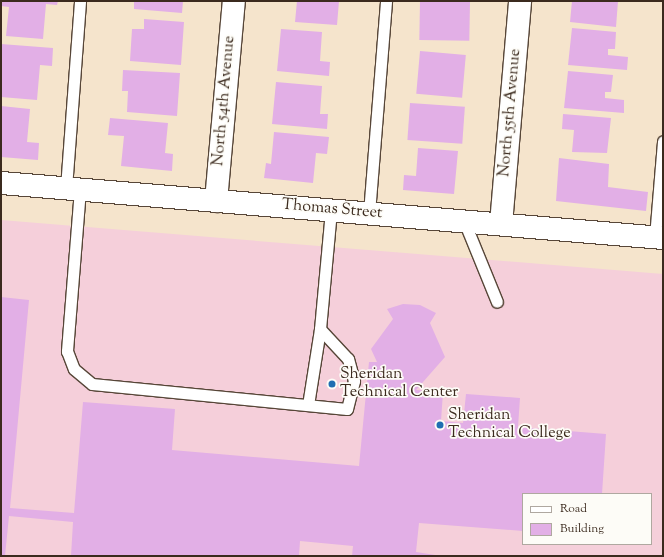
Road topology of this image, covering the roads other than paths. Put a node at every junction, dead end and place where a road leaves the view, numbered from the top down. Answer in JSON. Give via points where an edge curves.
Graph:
{"nodes":[{"id":1,"x":80,"y":1,"type":"edge"},
{"id":2,"x":234,"y":1,"type":"edge"},
{"id":3,"x":386,"y":1,"type":"edge"},
{"id":4,"x":520,"y":1,"type":"edge"},
{"id":5,"x":663,"y":141,"type":"edge"},
{"id":6,"x":1,"y":183,"type":"edge"},
{"id":7,"x":73,"y":189,"type":"junction"},
{"id":8,"x":216,"y":201,"type":"junction"},
{"id":9,"x":331,"y":210,"type":"junction"},
{"id":10,"x":369,"y":213,"type":"junction"},
{"id":11,"x":464,"y":221,"type":"junction"},
{"id":12,"x":501,"y":224,"type":"junction"},
{"id":13,"x":659,"y":237,"type":"edge"},
{"id":14,"x":497,"y":302,"type":"dead end"},
{"id":15,"x":320,"y":329,"type":"junction"},
{"id":16,"x":308,"y":405,"type":"junction"}],
"edges":[{"from":1,"to":7,"type":"lane"},
{"from":2,"to":8,"type":"street","name":"North 54th Avenue"},
{"from":3,"to":10,"type":"lane"},
{"from":4,"to":12,"type":"street","name":"North 55th Avenue"},
{"from":5,"to":13,"type":"lane"},
{"from":6,"to":7,"type":"street","name":"Thomas Street"},
{"from":7,"to":8,"type":"street","name":"Thomas Street"},
{"from":7,"to":16,"type":"lane","via":[[67,351],[74,369],[92,384]]},
{"from":8,"to":9,"type":"street","name":"Thomas Street"},
{"from":9,"to":10,"type":"street","name":"Thomas Street"},
{"from":9,"to":15,"type":"lane"},
{"from":10,"to":11,"type":"street","name":"Thomas Street"},
{"from":11,"to":12,"type":"street","name":"Thomas Street"},
{"from":11,"to":14,"type":"lane"},
{"from":12,"to":13,"type":"street","name":"Thomas Street"},
{"from":15,"to":16,"type":"lane"},
{"from":15,"to":16,"type":"lane","via":[[348,359],[354,381],[348,408]]}]}
